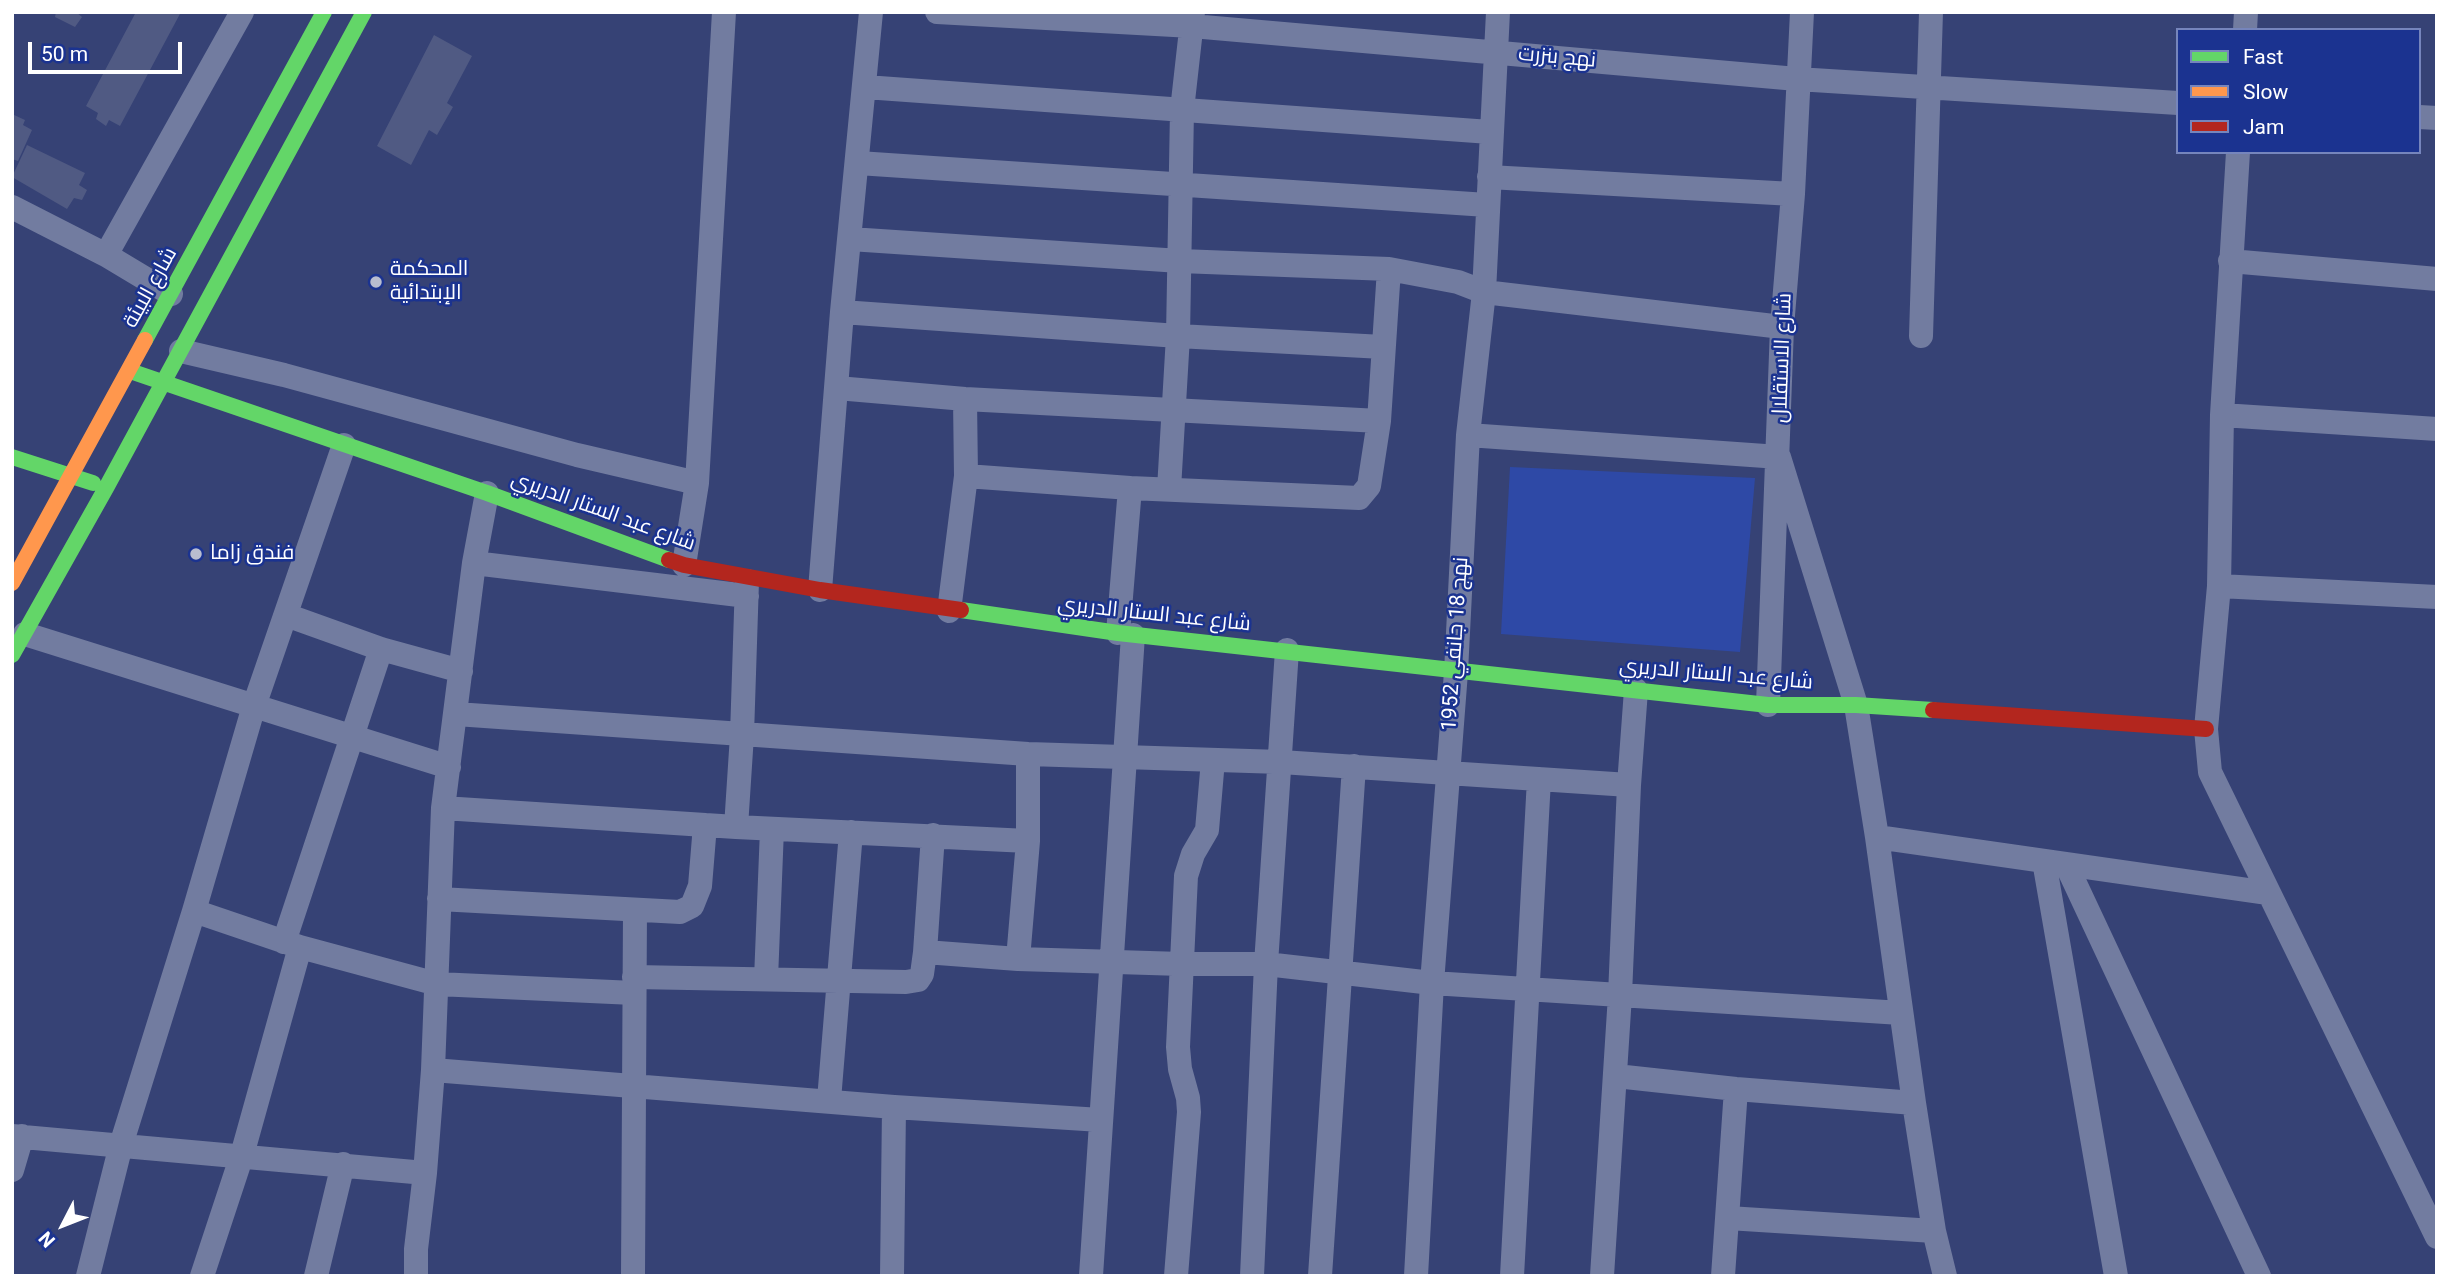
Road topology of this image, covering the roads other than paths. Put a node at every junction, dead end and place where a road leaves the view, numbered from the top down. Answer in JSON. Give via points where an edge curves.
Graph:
{"nodes":[{"id":1,"x":242,"y":12,"type":"edge"},
{"id":2,"x":324,"y":12,"type":"edge"},
{"id":3,"x":365,"y":12,"type":"edge"},
{"id":4,"x":724,"y":12,"type":"edge"},
{"id":5,"x":871,"y":12,"type":"edge"},
{"id":6,"x":937,"y":12,"type":"edge"},
{"id":7,"x":1498,"y":12,"type":"edge"},
{"id":8,"x":1802,"y":12,"type":"edge"},
{"id":9,"x":1931,"y":12,"type":"edge"},
{"id":10,"x":1061,"y":16,"type":"edge"},
{"id":11,"x":1193,"y":19,"type":"edge"},
{"id":12,"x":1496,"y":52,"type":"junction"},
{"id":13,"x":1797,"y":79,"type":"junction"},
{"id":14,"x":1927,"y":86,"type":"junction"},
{"id":15,"x":865,"y":87,"type":"junction"},
{"id":16,"x":2176,"y":103,"type":"edge"},
{"id":17,"x":1182,"y":110,"type":"junction"},
{"id":18,"x":1490,"y":132,"type":"junction"},
{"id":19,"x":2238,"y":154,"type":"edge"},
{"id":20,"x":858,"y":163,"type":"junction"},
{"id":21,"x":1489,"y":177,"type":"junction"},
{"id":22,"x":1182,"y":184,"type":"junction"},
{"id":23,"x":1793,"y":194,"type":"junction"},
{"id":24,"x":1487,"y":205,"type":"junction"},
{"id":25,"x":12,"y":207,"type":"edge"},
{"id":26,"x":850,"y":239,"type":"junction"},
{"id":27,"x":106,"y":255,"type":"junction"},
{"id":28,"x":1180,"y":261,"type":"junction"},
{"id":29,"x":2230,"y":261,"type":"junction"},
{"id":30,"x":1389,"y":269,"type":"junction"},
{"id":31,"x":2437,"y":279,"type":"edge"},
{"id":32,"x":1484,"y":292,"type":"junction"},
{"id":33,"x":172,"y":294,"type":"junction"},
{"id":34,"x":842,"y":312,"type":"junction"},
{"id":35,"x":1782,"y":327,"type":"junction"},
{"id":36,"x":1178,"y":336,"type":"junction"},
{"id":37,"x":1921,"y":336,"type":"dead end"},
{"id":38,"x":1383,"y":347,"type":"junction"},
{"id":39,"x":181,"y":351,"type":"junction"},
{"id":40,"x":130,"y":371,"type":"junction"},
{"id":41,"x":163,"y":383,"type":"junction"},
{"id":42,"x":837,"y":388,"type":"junction"},
{"id":43,"x":965,"y":399,"type":"junction"},
{"id":44,"x":1174,"y":410,"type":"junction"},
{"id":45,"x":2222,"y":415,"type":"junction"},
{"id":46,"x":1379,"y":421,"type":"junction"},
{"id":47,"x":2437,"y":429,"type":"edge"},
{"id":48,"x":1468,"y":435,"type":"junction"},
{"id":49,"x":344,"y":445,"type":"junction"},
{"id":50,"x":1779,"y":457,"type":"junction"},
{"id":51,"x":15,"y":463,"type":"edge"},
{"id":52,"x":73,"y":475,"type":"junction"},
{"id":53,"x":966,"y":475,"type":"junction"},
{"id":54,"x":697,"y":483,"type":"junction"},
{"id":55,"x":106,"y":488,"type":"junction"},
{"id":56,"x":1130,"y":488,"type":"junction"},
{"id":57,"x":1169,"y":489,"type":"junction"},
{"id":58,"x":487,"y":493,"type":"junction"},
{"id":59,"x":474,"y":563,"type":"junction"},
{"id":60,"x":684,"y":565,"type":"junction"},
{"id":61,"x":12,"y":583,"type":"edge"},
{"id":62,"x":2219,"y":586,"type":"junction"},
{"id":63,"x":747,"y":587,"type":"junction"},
{"id":64,"x":820,"y":590,"type":"junction"},
{"id":65,"x":2437,"y":597,"type":"edge"},
{"id":66,"x":949,"y":611,"type":"junction"},
{"id":67,"x":286,"y":615,"type":"junction"},
{"id":68,"x":1126,"y":634,"type":"junction"},
{"id":69,"x":18,"y":645,"type":"edge"},
{"id":70,"x":381,"y":649,"type":"junction"},
{"id":71,"x":1287,"y":650,"type":"junction"},
{"id":72,"x":461,"y":671,"type":"junction"},
{"id":73,"x":1456,"y":672,"type":"junction"},
{"id":74,"x":1636,"y":690,"type":"junction"},
{"id":75,"x":1768,"y":705,"type":"junction"},
{"id":76,"x":1856,"y":705,"type":"junction"},
{"id":77,"x":254,"y":706,"type":"junction"},
{"id":78,"x":456,"y":714,"type":"junction"},
{"id":79,"x":2206,"y":729,"type":"junction"},
{"id":80,"x":742,"y":735,"type":"junction"},
{"id":81,"x":352,"y":737,"type":"junction"},
{"id":82,"x":1028,"y":754,"type":"junction"},
{"id":83,"x":1125,"y":757,"type":"junction"},
{"id":84,"x":1213,"y":760,"type":"junction"},
{"id":85,"x":1281,"y":762,"type":"junction"},
{"id":86,"x":1354,"y":766,"type":"junction"},
{"id":87,"x":449,"y":767,"type":"junction"},
{"id":88,"x":1447,"y":774,"type":"junction"},
{"id":89,"x":1539,"y":779,"type":"junction"},
{"id":90,"x":1629,"y":785,"type":"junction"},
{"id":91,"x":443,"y":808,"type":"junction"},
{"id":92,"x":705,"y":825,"type":"junction"},
{"id":93,"x":736,"y":827,"type":"junction"},
{"id":94,"x":772,"y":829,"type":"junction"},
{"id":95,"x":851,"y":832,"type":"junction"},
{"id":96,"x":933,"y":835,"type":"junction"},
{"id":97,"x":1877,"y":837,"type":"junction"},
{"id":98,"x":1028,"y":841,"type":"junction"},
{"id":99,"x":2055,"y":863,"type":"junction"},
{"id":100,"x":2268,"y":893,"type":"junction"},
{"id":101,"x":439,"y":899,"type":"junction"},
{"id":102,"x":635,"y":910,"type":"junction"},
{"id":103,"x":194,"y":912,"type":"junction"},
{"id":104,"x":292,"y":945,"type":"junction"},
{"id":105,"x":925,"y":951,"type":"junction"},
{"id":106,"x":1018,"y":959,"type":"junction"},
{"id":107,"x":1111,"y":961,"type":"junction"},
{"id":108,"x":1182,"y":964,"type":"junction"},
{"id":109,"x":1266,"y":964,"type":"junction"},
{"id":110,"x":1340,"y":973,"type":"junction"},
{"id":111,"x":766,"y":979,"type":"junction"},
{"id":112,"x":839,"y":981,"type":"junction"},
{"id":113,"x":437,"y":984,"type":"junction"},
{"id":114,"x":1432,"y":984,"type":"junction"},
{"id":115,"x":634,"y":985,"type":"junction"},
{"id":116,"x":1529,"y":988,"type":"junction"},
{"id":117,"x":1620,"y":995,"type":"junction"},
{"id":118,"x":1900,"y":1013,"type":"junction"},
{"id":119,"x":433,"y":1070,"type":"junction"},
{"id":120,"x":1616,"y":1076,"type":"junction"},
{"id":121,"x":634,"y":1086,"type":"junction"},
{"id":122,"x":1736,"y":1089,"type":"junction"},
{"id":123,"x":829,"y":1100,"type":"junction"},
{"id":124,"x":1914,"y":1102,"type":"junction"},
{"id":125,"x":894,"y":1107,"type":"junction"},
{"id":126,"x":1101,"y":1120,"type":"junction"},
{"id":127,"x":17,"y":1136,"type":"edge"},
{"id":128,"x":121,"y":1145,"type":"junction"},
{"id":129,"x":242,"y":1155,"type":"junction"},
{"id":130,"x":344,"y":1164,"type":"junction"},
{"id":131,"x":12,"y":1170,"type":"edge"},
{"id":132,"x":425,"y":1173,"type":"junction"},
{"id":133,"x":1728,"y":1218,"type":"junction"},
{"id":134,"x":1934,"y":1231,"type":"junction"},
{"id":135,"x":2437,"y":1237,"type":"edge"},
{"id":136,"x":88,"y":1276,"type":"edge"},
{"id":137,"x":202,"y":1276,"type":"edge"},
{"id":138,"x":316,"y":1276,"type":"edge"},
{"id":139,"x":416,"y":1276,"type":"edge"},
{"id":140,"x":633,"y":1276,"type":"edge"},
{"id":141,"x":892,"y":1276,"type":"edge"},
{"id":142,"x":1091,"y":1276,"type":"edge"},
{"id":143,"x":1176,"y":1276,"type":"edge"},
{"id":144,"x":1252,"y":1276,"type":"edge"},
{"id":145,"x":1320,"y":1276,"type":"edge"},
{"id":146,"x":1416,"y":1276,"type":"edge"},
{"id":147,"x":1512,"y":1276,"type":"edge"},
{"id":148,"x":1602,"y":1276,"type":"edge"},
{"id":149,"x":1723,"y":1276,"type":"edge"},
{"id":150,"x":1945,"y":1276,"type":"edge"},
{"id":151,"x":2116,"y":1276,"type":"edge"},
{"id":152,"x":2259,"y":1276,"type":"edge"}],
"edges":[{"from":1,"to":27,"type":"street"},
{"from":2,"to":33,"type":"street","name":"شارع البيئة"},
{"from":3,"to":39,"type":"street"},
{"from":4,"to":54,"type":"street"},
{"from":5,"to":15,"type":"street"},
{"from":6,"to":10,"type":"street","name":"نهج بنزرت"},
{"from":7,"to":12,"type":"street","name":"نهج 18 جانفي 1952"},
{"from":8,"to":13,"type":"street","name":"شارع الاستقلال"},
{"from":9,"to":14,"type":"street"},
{"from":10,"to":11,"type":"street","name":"نهج بنزرت"},
{"from":11,"to":12,"type":"street","name":"نهج بنزرت"},
{"from":11,"to":17,"type":"street"},
{"from":12,"to":13,"type":"street","name":"نهج بنزرت"},
{"from":12,"to":18,"type":"street","name":"نهج 18 جانفي 1952"},
{"from":13,"to":14,"type":"street","name":"نهج بنزرت"},
{"from":13,"to":23,"type":"street","name":"شارع الاستقلال"},
{"from":14,"to":16,"type":"street","name":"نهج بنزرت"},
{"from":14,"to":37,"type":"street"},
{"from":15,"to":17,"type":"street"},
{"from":15,"to":20,"type":"street"},
{"from":17,"to":18,"type":"street"},
{"from":17,"to":22,"type":"street"},
{"from":18,"to":21,"type":"street","name":"نهج 18 جانفي 1952"},
{"from":19,"to":29,"type":"street"},
{"from":20,"to":22,"type":"street"},
{"from":20,"to":26,"type":"street"},
{"from":21,"to":23,"type":"street"},
{"from":21,"to":24,"type":"street","name":"نهج 18 جانفي 1952"},
{"from":22,"to":24,"type":"street"},
{"from":22,"to":28,"type":"street"},
{"from":23,"to":35,"type":"street","name":"شارع الاستقلال"},
{"from":24,"to":32,"type":"street","name":"نهج 18 جانفي 1952"},
{"from":25,"to":27,"type":"street"},
{"from":26,"to":28,"type":"street"},
{"from":26,"to":34,"type":"street"},
{"from":27,"to":33,"type":"street"},
{"from":28,"to":30,"type":"street"},
{"from":28,"to":36,"type":"street"},
{"from":29,"to":31,"type":"street"},
{"from":29,"to":45,"type":"street"},
{"from":30,"to":32,"type":"street","via":[[1458,282]]},
{"from":30,"to":38,"type":"street"},
{"from":32,"to":35,"type":"street"},
{"from":32,"to":48,"type":"street","name":"نهج 18 جانفي 1952"},
{"from":33,"to":40,"type":"street","name":"شارع البيئة"},
{"from":34,"to":36,"type":"street"},
{"from":34,"to":42,"type":"street"},
{"from":35,"to":50,"type":"street","name":"شارع الاستقلال"},
{"from":36,"to":38,"type":"street"},
{"from":36,"to":44,"type":"street"},
{"from":38,"to":46,"type":"street"},
{"from":39,"to":41,"type":"street"},
{"from":39,"to":54,"type":"street"},
{"from":40,"to":41,"type":"street","name":"شارع عبد الستار الدريري"},
{"from":40,"to":52,"type":"street","name":"شارع البيئة"},
{"from":41,"to":49,"type":"street","name":"شارع عبد الستار الدريري"},
{"from":41,"to":55,"type":"street"},
{"from":42,"to":43,"type":"street"},
{"from":42,"to":64,"type":"street"},
{"from":43,"to":44,"type":"street"},
{"from":43,"to":53,"type":"street"},
{"from":44,"to":46,"type":"street"},
{"from":44,"to":57,"type":"street"},
{"from":45,"to":47,"type":"street"},
{"from":45,"to":62,"type":"street"},
{"from":46,"to":57,"type":"street","via":[[1369,486],[1359,498]]},
{"from":48,"to":50,"type":"street"},
{"from":48,"to":73,"type":"street","name":"نهج 18 جانفي 1952"},
{"from":49,"to":58,"type":"street","name":"شارع عبد الستار الدريري"},
{"from":49,"to":67,"type":"street"},
{"from":50,"to":75,"type":"street","name":"شارع الاستقلال"},
{"from":50,"to":76,"type":"street"},
{"from":51,"to":52,"type":"street"},
{"from":52,"to":55,"type":"street"},
{"from":52,"to":61,"type":"street","name":"شارع البيئة"},
{"from":53,"to":56,"type":"street"},
{"from":53,"to":66,"type":"street"},
{"from":54,"to":60,"type":"street"},
{"from":55,"to":69,"type":"street"},
{"from":56,"to":57,"type":"street"},
{"from":56,"to":68,"type":"street"},
{"from":58,"to":59,"type":"street"},
{"from":58,"to":60,"type":"street","name":"شارع عبد الستار الدريري"},
{"from":59,"to":63,"type":"street"},
{"from":59,"to":72,"type":"street"},
{"from":60,"to":63,"type":"street","name":"شارع عبد الستار الدريري"},
{"from":62,"to":65,"type":"street"},
{"from":62,"to":79,"type":"street"},
{"from":63,"to":64,"type":"street","name":"شارع عبد الستار الدريري"},
{"from":63,"to":80,"type":"street"},
{"from":64,"to":66,"type":"street","name":"شارع عبد الستار الدريري"},
{"from":66,"to":68,"type":"street","name":"شارع عبد الستار الدريري"},
{"from":67,"to":70,"type":"street"},
{"from":67,"to":77,"type":"street"},
{"from":68,"to":71,"type":"street","name":"شارع عبد الستار الدريري"},
{"from":68,"to":83,"type":"street"},
{"from":69,"to":77,"type":"street"},
{"from":70,"to":72,"type":"street"},
{"from":70,"to":81,"type":"street"},
{"from":71,"to":73,"type":"street","name":"شارع عبد الستار الدريري"},
{"from":71,"to":85,"type":"street"},
{"from":72,"to":78,"type":"street"},
{"from":73,"to":74,"type":"street","name":"شارع عبد الستار الدريري"},
{"from":73,"to":88,"type":"street","name":"نهج 18 جانفي 1952"},
{"from":74,"to":75,"type":"street","name":"شارع عبد الستار الدريري"},
{"from":74,"to":90,"type":"street"},
{"from":75,"to":76,"type":"street","name":"شارع عبد الستار الدريري"},
{"from":76,"to":79,"type":"street","name":"شارع عبد الستار الدريري"},
{"from":76,"to":97,"type":"street"},
{"from":77,"to":81,"type":"street"},
{"from":77,"to":103,"type":"street"},
{"from":78,"to":80,"type":"street"},
{"from":78,"to":87,"type":"street"},
{"from":79,"to":100,"type":"street","via":[[2210,772]]},
{"from":80,"to":82,"type":"street"},
{"from":80,"to":93,"type":"street"},
{"from":81,"to":87,"type":"street"},
{"from":81,"to":104,"type":"street"},
{"from":82,"to":83,"type":"street"},
{"from":82,"to":98,"type":"street"},
{"from":83,"to":84,"type":"street"},
{"from":83,"to":107,"type":"street"},
{"from":84,"to":85,"type":"street"},
{"from":84,"to":108,"type":"street","via":[[1208,824],[1186,876]]},
{"from":85,"to":86,"type":"street"},
{"from":85,"to":109,"type":"street"},
{"from":86,"to":88,"type":"street"},
{"from":86,"to":110,"type":"street"},
{"from":87,"to":91,"type":"street"},
{"from":88,"to":89,"type":"street"},
{"from":88,"to":114,"type":"street","name":"نهج 18 جانفي 1952"},
{"from":89,"to":90,"type":"street"},
{"from":89,"to":116,"type":"street"},
{"from":90,"to":117,"type":"street"},
{"from":91,"to":92,"type":"street"},
{"from":91,"to":101,"type":"street"},
{"from":92,"to":93,"type":"street"},
{"from":92,"to":102,"type":"street","via":[[700,886],[692,905],[680,912]]},
{"from":93,"to":94,"type":"street"},
{"from":94,"to":95,"type":"street"},
{"from":94,"to":111,"type":"street"},
{"from":95,"to":96,"type":"street"},
{"from":95,"to":112,"type":"street"},
{"from":96,"to":98,"type":"street"},
{"from":96,"to":105,"type":"street"},
{"from":97,"to":99,"type":"street"},
{"from":97,"to":118,"type":"street"},
{"from":98,"to":106,"type":"street"},
{"from":99,"to":100,"type":"street"},
{"from":99,"to":151,"type":"street"},
{"from":99,"to":152,"type":"street"},
{"from":100,"to":135,"type":"street"},
{"from":101,"to":102,"type":"street"},
{"from":101,"to":113,"type":"street"},
{"from":102,"to":115,"type":"street"},
{"from":103,"to":104,"type":"street"},
{"from":103,"to":128,"type":"street"},
{"from":104,"to":113,"type":"street"},
{"from":104,"to":129,"type":"street"},
{"from":105,"to":106,"type":"street"},
{"from":105,"to":112,"type":"street","via":[[922,974],[915,982]]},
{"from":106,"to":107,"type":"street"},
{"from":107,"to":108,"type":"street"},
{"from":107,"to":126,"type":"street"},
{"from":108,"to":109,"type":"street"},
{"from":108,"to":143,"type":"street","via":[[1179,1059],[1189,1112]]},
{"from":109,"to":110,"type":"street"},
{"from":109,"to":144,"type":"street"},
{"from":110,"to":114,"type":"street"},
{"from":110,"to":145,"type":"street"},
{"from":111,"to":112,"type":"street"},
{"from":111,"to":115,"type":"street"},
{"from":112,"to":123,"type":"street"},
{"from":113,"to":115,"type":"street"},
{"from":113,"to":119,"type":"street"},
{"from":114,"to":116,"type":"street"},
{"from":114,"to":146,"type":"street","name":"نهج 18 جانفي 1952"},
{"from":115,"to":121,"type":"street"},
{"from":116,"to":117,"type":"street"},
{"from":116,"to":147,"type":"street"},
{"from":117,"to":118,"type":"street"},
{"from":117,"to":120,"type":"street"},
{"from":118,"to":124,"type":"street"},
{"from":119,"to":121,"type":"street"},
{"from":119,"to":132,"type":"street"},
{"from":120,"to":122,"type":"street"},
{"from":120,"to":148,"type":"street"},
{"from":121,"to":123,"type":"street"},
{"from":121,"to":140,"type":"street"},
{"from":122,"to":124,"type":"street"},
{"from":122,"to":133,"type":"street"},
{"from":123,"to":125,"type":"street"},
{"from":124,"to":134,"type":"street"},
{"from":125,"to":126,"type":"street"},
{"from":125,"to":141,"type":"street"},
{"from":126,"to":142,"type":"street"},
{"from":127,"to":128,"type":"street"},
{"from":127,"to":131,"type":"street"},
{"from":128,"to":129,"type":"street"},
{"from":128,"to":136,"type":"street"},
{"from":129,"to":130,"type":"street"},
{"from":129,"to":137,"type":"street"},
{"from":130,"to":132,"type":"street"},
{"from":130,"to":138,"type":"street"},
{"from":132,"to":139,"type":"street"},
{"from":133,"to":134,"type":"street"},
{"from":133,"to":149,"type":"street"},
{"from":134,"to":150,"type":"street"}]}
